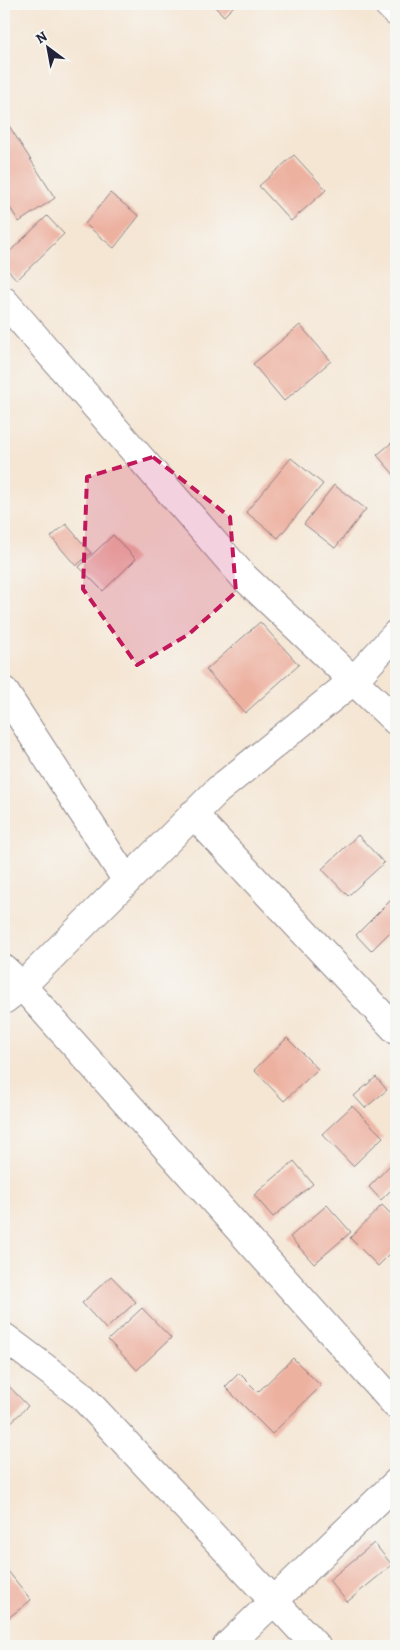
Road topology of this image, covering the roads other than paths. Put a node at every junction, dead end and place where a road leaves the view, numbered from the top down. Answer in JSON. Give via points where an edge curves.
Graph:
{"nodes":[{"id":1,"x":388,"y":4,"type":"edge"},
{"id":2,"x":396,"y":12,"type":"edge"},
{"id":3,"x":4,"y":301,"type":"edge"},
{"id":4,"x":396,"y":634,"type":"edge"},
{"id":5,"x":354,"y":680,"type":"junction"},
{"id":6,"x":4,"y":691,"type":"edge"},
{"id":7,"x":396,"y":721,"type":"edge"},
{"id":8,"x":194,"y":814,"type":"junction"},
{"id":9,"x":126,"y":882,"type":"junction"},
{"id":10,"x":10,"y":985,"type":"edge"},
{"id":11,"x":396,"y":1030,"type":"edge"},
{"id":12,"x":4,"y":1336,"type":"edge"},
{"id":13,"x":396,"y":1405,"type":"edge"},
{"id":14,"x":396,"y":1483,"type":"edge"},
{"id":15,"x":273,"y":1601,"type":"junction"},
{"id":16,"x":227,"y":1646,"type":"edge"},
{"id":17,"x":316,"y":1646,"type":"edge"}],
"edges":[{"from":1,"to":2,"type":"street"},
{"from":3,"to":5,"type":"street","via":[[243,576]]},
{"from":4,"to":5,"type":"street"},
{"from":5,"to":7,"type":"street"},
{"from":5,"to":8,"type":"street","via":[[218,790]]},
{"from":6,"to":9,"type":"street"},
{"from":8,"to":9,"type":"street"},
{"from":8,"to":11,"type":"street"},
{"from":9,"to":10,"type":"street"},
{"from":10,"to":13,"type":"street"},
{"from":12,"to":15,"type":"street","via":[[81,1395]]},
{"from":14,"to":15,"type":"street"},
{"from":15,"to":16,"type":"street"},
{"from":15,"to":17,"type":"street"}]}
